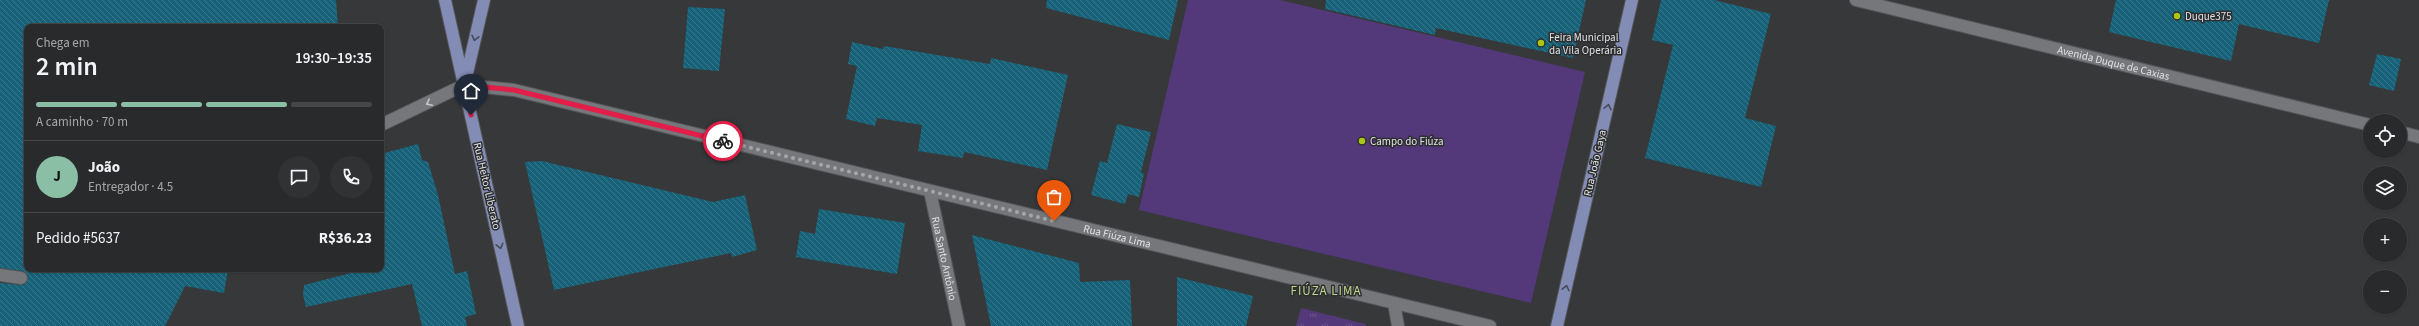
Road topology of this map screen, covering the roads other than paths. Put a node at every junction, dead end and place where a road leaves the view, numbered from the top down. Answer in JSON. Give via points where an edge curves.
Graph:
{"nodes":[{"id":1,"x":445,"y":0,"type":"edge"},
{"id":2,"x":484,"y":0,"type":"edge"},
{"id":3,"x":1632,"y":0,"type":"edge"},
{"id":4,"x":1856,"y":0,"type":"edge"},
{"id":5,"x":464,"y":85,"type":"junction"},
{"id":6,"x":2363,"y":123,"type":"edge"},
{"id":7,"x":384,"y":125,"type":"edge"},
{"id":8,"x":2407,"y":134,"type":"edge"},
{"id":9,"x":2419,"y":137,"type":"edge"},
{"id":10,"x":930,"y":191,"type":"junction"},
{"id":11,"x":0,"y":275,"type":"edge"},
{"id":12,"x":21,"y":278,"type":"dead end"},
{"id":13,"x":1394,"y":304,"type":"junction"},
{"id":14,"x":518,"y":326,"type":"edge"},
{"id":15,"x":959,"y":326,"type":"edge"},
{"id":16,"x":1398,"y":326,"type":"edge"},
{"id":17,"x":1490,"y":326,"type":"edge"},
{"id":18,"x":1557,"y":326,"type":"edge"}],
"edges":[{"from":1,"to":5,"type":"main road","name":"Rua Heitor Liberato"},
{"from":2,"to":5,"type":"main road","one_way":true},
{"from":18,"to":3,"type":"main road","name":"Rua João Gaya","one_way":true},
{"from":4,"to":6,"type":"street","name":"Avenida Duque de Caxias"},
{"from":5,"to":7,"type":"street","one_way":true},
{"from":5,"to":10,"type":"street","name":"Rua Fiúza Lima","via":[[514,90]]},
{"from":5,"to":14,"type":"main road","name":"Rua Heitor Liberato","one_way":true},
{"from":8,"to":9,"type":"street"},
{"from":10,"to":13,"type":"street","name":"Rua Fiúza Lima"},
{"from":10,"to":15,"type":"street","name":"Rua Santo Antônio"},
{"from":11,"to":12,"type":"street"},
{"from":13,"to":16,"type":"street"},
{"from":13,"to":17,"type":"street","name":"Rua Fiúza Lima"}]}
